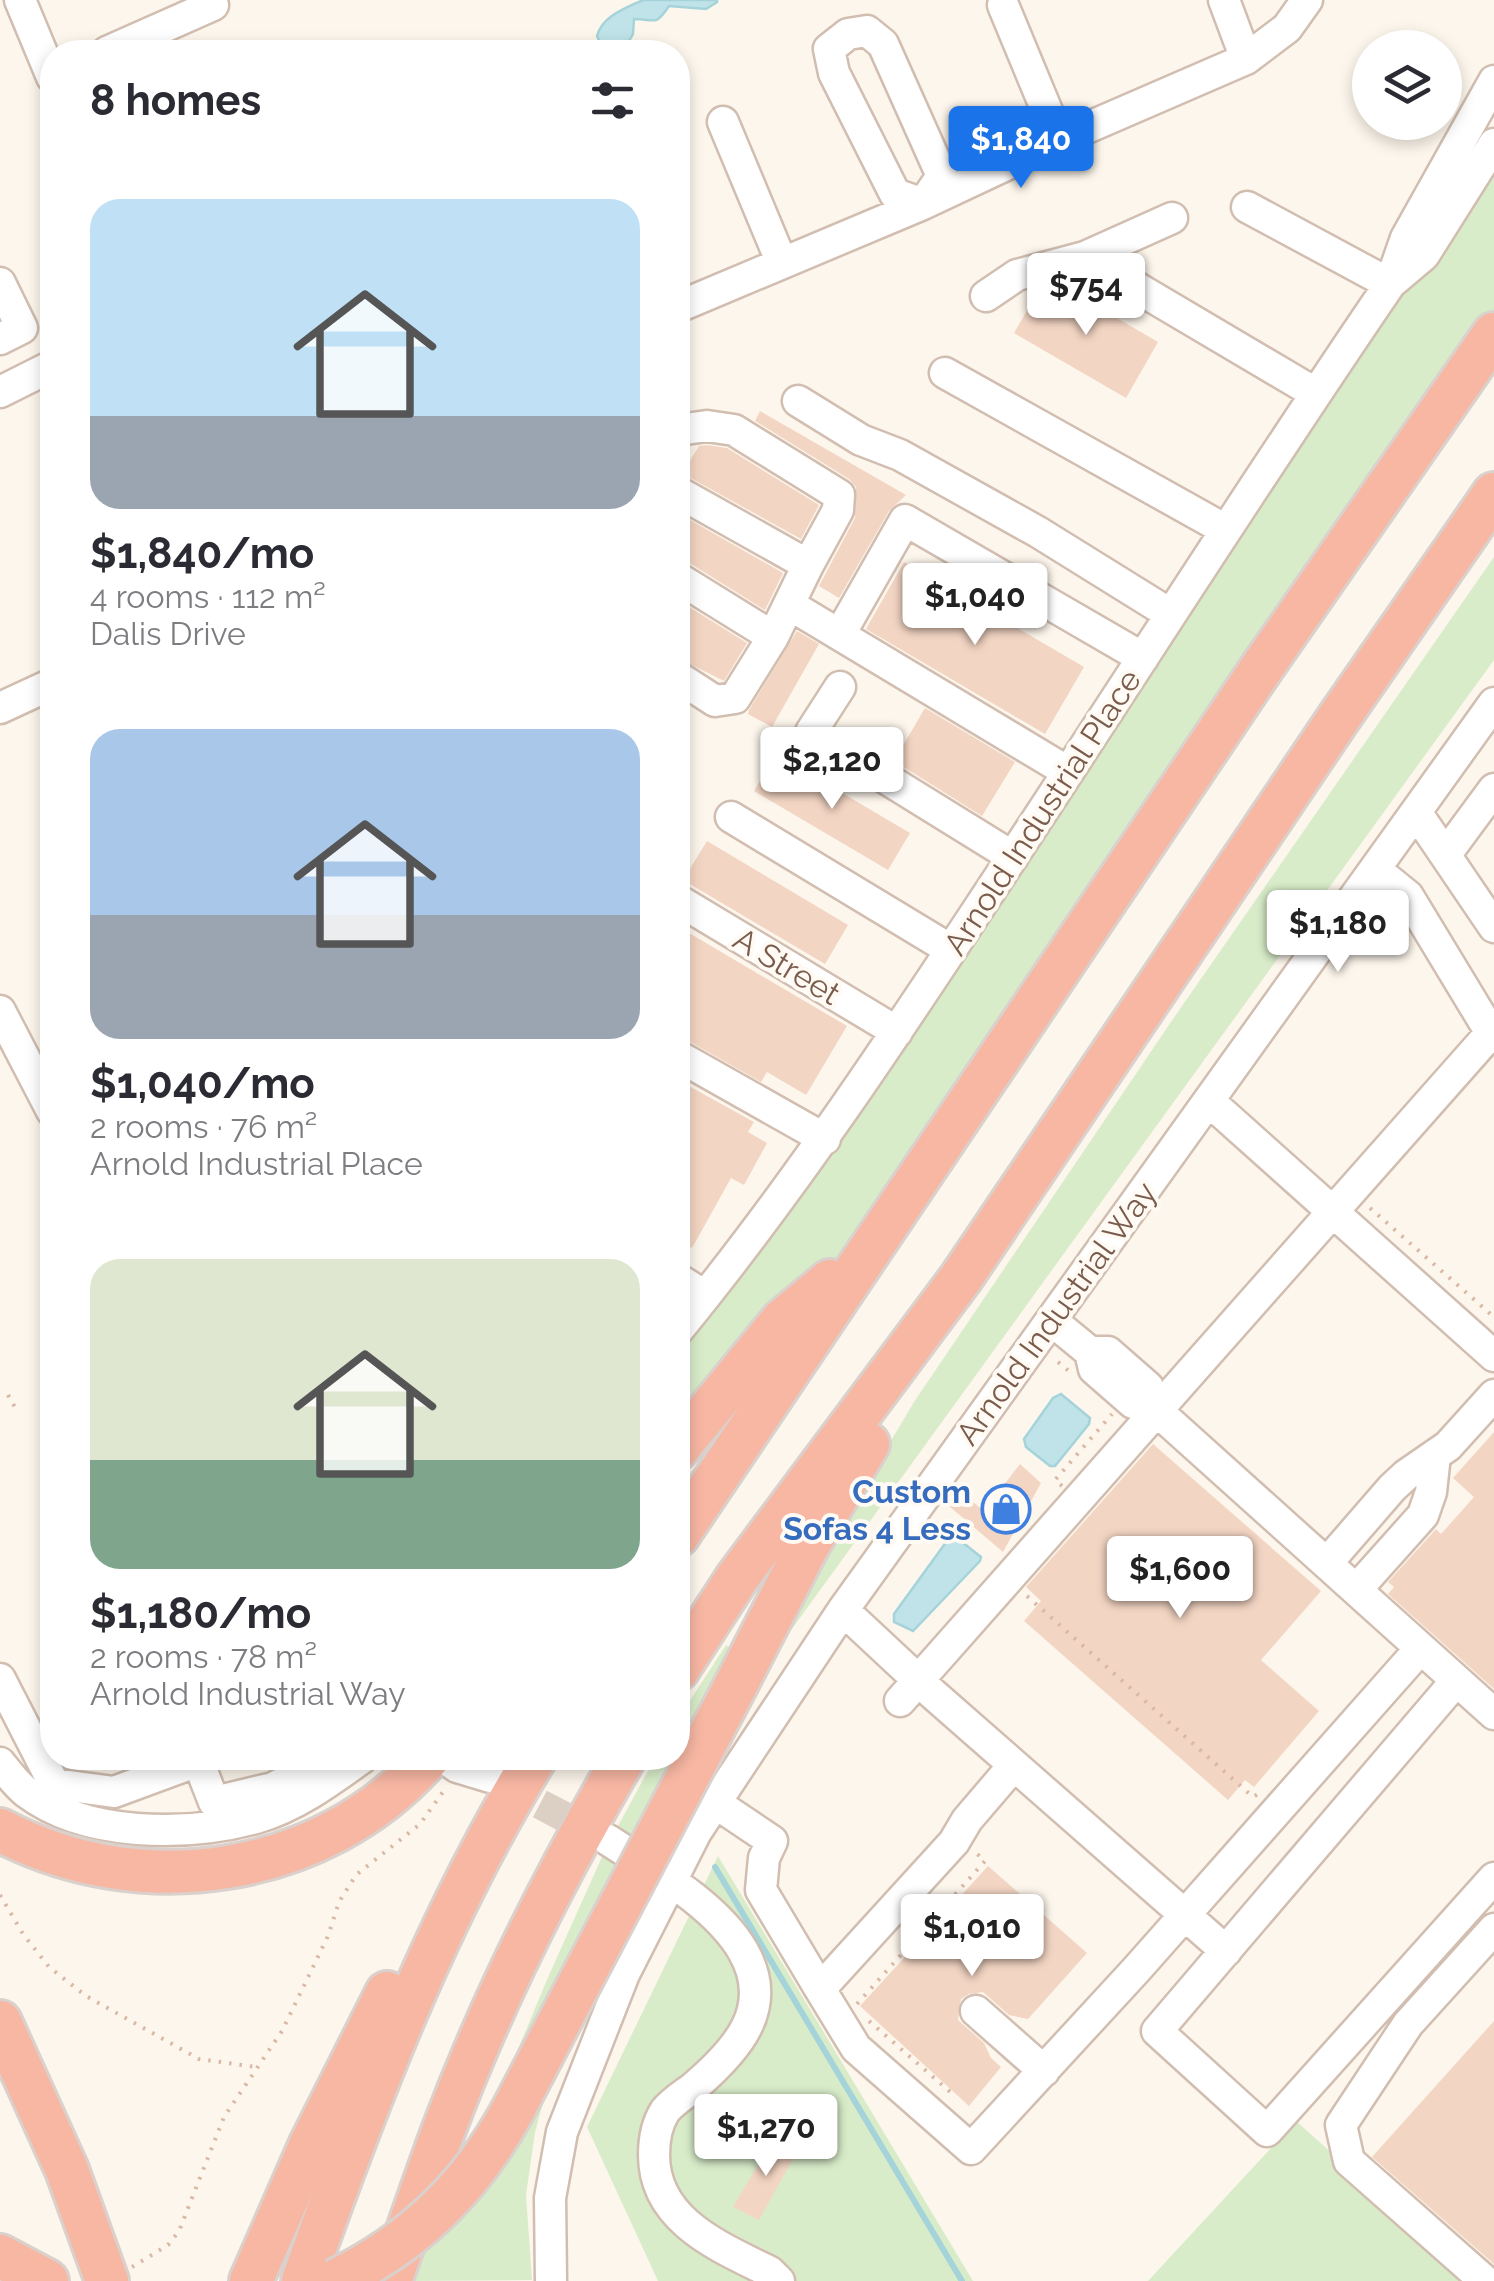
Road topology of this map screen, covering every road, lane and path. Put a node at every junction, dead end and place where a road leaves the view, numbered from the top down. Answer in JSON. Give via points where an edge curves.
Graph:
{"nodes":[{"id":1,"x":20,"y":0,"type":"edge"},
{"id":2,"x":1224,"y":0,"type":"edge"},
{"id":3,"x":1307,"y":0,"type":"edge"},
{"id":4,"x":1003,"y":4,"type":"dead end"},
{"id":5,"x":213,"y":5,"type":"dead end"},
{"id":6,"x":134,"y":40,"type":"edge"},
{"id":7,"x":40,"y":48,"type":"edge"},
{"id":8,"x":1246,"y":60,"type":"junction"},
{"id":9,"x":1494,"y":81,"type":"edge"},
{"id":10,"x":723,"y":122,"type":"dead end"},
{"id":11,"x":1059,"y":140,"type":"junction"},
{"id":12,"x":1494,"y":144,"type":"edge"},
{"id":13,"x":922,"y":204,"type":"junction"},
{"id":14,"x":1247,"y":207,"type":"dead end"},
{"id":15,"x":1172,"y":218,"type":"dead end"},
{"id":16,"x":1085,"y":257,"type":"junction"},
{"id":17,"x":782,"y":261,"type":"junction"},
{"id":18,"x":0,"y":283,"type":"edge"},
{"id":19,"x":1390,"y":284,"type":"junction"},
{"id":20,"x":986,"y":296,"type":"dead end"},
{"id":21,"x":690,"y":303,"type":"edge"},
{"id":22,"x":1494,"y":334,"type":"edge"},
{"id":23,"x":0,"y":339,"type":"edge"},
{"id":24,"x":40,"y":372,"type":"edge"},
{"id":25,"x":944,"y":373,"type":"dead end"},
{"id":26,"x":0,"y":392,"type":"edge"},
{"id":27,"x":1316,"y":393,"type":"junction"},
{"id":28,"x":798,"y":400,"type":"dead end"},
{"id":29,"x":690,"y":428,"type":"edge"},
{"id":30,"x":1494,"y":494,"type":"edge"},
{"id":31,"x":690,"y":499,"type":"edge"},
{"id":32,"x":1224,"y":529,"type":"junction"},
{"id":33,"x":808,"y":565,"type":"junction"},
{"id":34,"x":690,"y":585,"type":"edge"},
{"id":35,"x":790,"y":606,"type":"junction"},
{"id":36,"x":1170,"y":614,"type":"junction"},
{"id":37,"x":840,"y":634,"type":"junction"},
{"id":38,"x":774,"y":637,"type":"junction"},
{"id":39,"x":1143,"y":658,"type":"junction"},
{"id":40,"x":690,"y":685,"type":"edge"},
{"id":41,"x":840,"y":687,"type":"dead end"},
{"id":42,"x":40,"y":697,"type":"edge"},
{"id":43,"x":1494,"y":704,"type":"edge"},
{"id":44,"x":0,"y":708,"type":"edge"},
{"id":45,"x":1068,"y":772,"type":"junction"},
{"id":46,"x":1494,"y":789,"type":"edge"},
{"id":47,"x":1416,"y":812,"type":"junction"},
{"id":48,"x":731,"y":817,"type":"dead end"},
{"id":49,"x":1446,"y":854,"type":"junction"},
{"id":50,"x":1013,"y":857,"type":"junction"},
{"id":51,"x":1376,"y":870,"type":"junction"},
{"id":52,"x":690,"y":907,"type":"edge"},
{"id":53,"x":1494,"y":927,"type":"edge"},
{"id":54,"x":951,"y":950,"type":"junction"},
{"id":55,"x":0,"y":1011,"type":"edge"},
{"id":56,"x":897,"y":1032,"type":"junction"},
{"id":57,"x":1492,"y":1036,"type":"edge"},
{"id":58,"x":690,"y":1063,"type":"edge"},
{"id":59,"x":40,"y":1088,"type":"edge"},
{"id":60,"x":1210,"y":1102,"type":"junction"},
{"id":61,"x":825,"y":1139,"type":"junction"},
{"id":62,"x":1363,"y":1202,"type":"dead end"},
{"id":63,"x":1331,"y":1211,"type":"junction"},
{"id":64,"x":872,"y":1245,"type":"junction"},
{"id":65,"x":961,"y":1278,"type":"junction"},
{"id":66,"x":690,"y":1287,"type":"edge"},
{"id":67,"x":706,"y":1296,"type":"junction"},
{"id":68,"x":690,"y":1315,"type":"edge"},
{"id":69,"x":1494,"y":1317,"type":"edge"},
{"id":70,"x":1051,"y":1320,"type":"junction"},
{"id":71,"x":1494,"y":1356,"type":"edge"},
{"id":72,"x":8,"y":1395,"type":"dead end"},
{"id":73,"x":1494,"y":1395,"type":"edge"},
{"id":74,"x":16,"y":1409,"type":"dead end"},
{"id":75,"x":1156,"y":1410,"type":"junction"},
{"id":76,"x":690,"y":1433,"type":"edge"},
{"id":77,"x":1435,"y":1455,"type":"junction"},
{"id":78,"x":690,"y":1518,"type":"edge"},
{"id":79,"x":1327,"y":1563,"type":"junction"},
{"id":80,"x":1356,"y":1590,"type":"junction"},
{"id":81,"x":1023,"y":1592,"type":"dead end"},
{"id":82,"x":843,"y":1610,"type":"junction"},
{"id":83,"x":1420,"y":1649,"type":"junction"},
{"id":84,"x":690,"y":1650,"type":"edge"},
{"id":85,"x":0,"y":1679,"type":"edge"},
{"id":86,"x":1456,"y":1681,"type":"junction"},
{"id":87,"x":909,"y":1690,"type":"junction"},
{"id":88,"x":1494,"y":1714,"type":"edge"},
{"id":89,"x":40,"y":1757,"type":"edge"},
{"id":90,"x":0,"y":1763,"type":"edge"},
{"id":91,"x":1014,"y":1766,"type":"junction"},
{"id":92,"x":47,"y":1770,"type":"edge"},
{"id":93,"x":174,"y":1770,"type":"edge"},
{"id":94,"x":202,"y":1770,"type":"edge"},
{"id":95,"x":308,"y":1770,"type":"edge"},
{"id":96,"x":344,"y":1770,"type":"edge"},
{"id":97,"x":426,"y":1770,"type":"edge"},
{"id":98,"x":438,"y":1770,"type":"edge"},
{"id":99,"x":466,"y":1770,"type":"edge"},
{"id":100,"x":527,"y":1770,"type":"edge"},
{"id":101,"x":617,"y":1770,"type":"edge"},
{"id":102,"x":490,"y":1777,"type":"tunnel mouth"},
{"id":103,"x":714,"y":1802,"type":"junction"},
{"id":104,"x":1278,"y":1811,"type":"junction"},
{"id":105,"x":0,"y":1830,"type":"edge"},
{"id":106,"x":608,"y":1840,"type":"tunnel mouth"},
{"id":107,"x":972,"y":1849,"type":"dead end"},
{"id":108,"x":1494,"y":1878,"type":"edge"},
{"id":109,"x":670,"y":1881,"type":"junction"},
{"id":110,"x":555,"y":1883,"type":"junction"},
{"id":111,"x":0,"y":1895,"type":"edge"},
{"id":112,"x":449,"y":1914,"type":"junction"},
{"id":113,"x":1184,"y":1914,"type":"junction"},
{"id":114,"x":1494,"y":1929,"type":"edge"},
{"id":115,"x":1226,"y":1951,"type":"junction"},
{"id":116,"x":820,"y":1989,"type":"junction"},
{"id":117,"x":854,"y":2008,"type":"dead end"},
{"id":118,"x":976,"y":2010,"type":"dead end"},
{"id":119,"x":869,"y":2020,"type":"dead end"},
{"id":120,"x":0,"y":2022,"type":"edge"},
{"id":121,"x":256,"y":2067,"type":"junction"},
{"id":122,"x":1044,"y":2071,"type":"junction"},
{"id":123,"x":956,"y":2097,"type":"dead end"},
{"id":124,"x":0,"y":2256,"type":"edge"},
{"id":125,"x":106,"y":2280,"type":"edge"},
{"id":126,"x":47,"y":2281,"type":"edge"},
{"id":127,"x":252,"y":2281,"type":"edge"},
{"id":128,"x":303,"y":2281,"type":"edge"},
{"id":129,"x":334,"y":2281,"type":"edge"},
{"id":130,"x":390,"y":2281,"type":"edge"},
{"id":131,"x":413,"y":2281,"type":"edge"},
{"id":132,"x":551,"y":2281,"type":"edge"},
{"id":133,"x":779,"y":2281,"type":"edge"},
{"id":134,"x":1486,"y":2281,"type":"edge"}],
"edges":[{"from":1,"to":7,"type":"street"},
{"from":2,"to":8,"type":"street"},
{"from":3,"to":8,"type":"street","via":[[1287,28]]},
{"from":4,"to":11,"type":"street"},
{"from":5,"to":6,"type":"street"},
{"from":8,"to":11,"type":"street"},
{"from":9,"to":19,"type":"street","name":"Arnold Industrial Place","via":[[1406,238]]},
{"from":10,"to":17,"type":"street"},
{"from":11,"to":13,"type":"street"},
{"from":12,"to":19,"type":"street","name":"Arnold Industrial Place","via":[[1424,256]]},
{"from":13,"to":13,"type":"street","via":[[942,176],[883,44],[867,31],[848,34],[829,49],[834,73],[895,194]]},
{"from":13,"to":17,"type":"street"},
{"from":14,"to":19,"type":"street"},
{"from":15,"to":16,"type":"street"},
{"from":16,"to":20,"type":"street","via":[[1017,275]]},
{"from":16,"to":27,"type":"street"},
{"from":17,"to":21,"type":"street"},
{"from":18,"to":23,"type":"street","via":[[22,328]]},
{"from":19,"to":27,"type":"street","name":"Arnold Industrial Place"},
{"from":22,"to":64,"type":"highway"},
{"from":24,"to":26,"type":"street"},
{"from":25,"to":32,"type":"street"},
{"from":27,"to":32,"type":"street","name":"Arnold Industrial Place"},
{"from":28,"to":36,"type":"street","via":[[1038,532]]},
{"from":29,"to":33,"type":"street","via":[[734,430],[839,495],[838,510]]},
{"from":30,"to":65,"type":"highway"},
{"from":31,"to":33,"type":"street"},
{"from":32,"to":36,"type":"street","name":"Arnold Industrial Place"},
{"from":33,"to":35,"type":"street"},
{"from":34,"to":38,"type":"street"},
{"from":35,"to":37,"type":"street"},
{"from":35,"to":38,"type":"street"},
{"from":36,"to":39,"type":"street","name":"Arnold Industrial Place"},
{"from":37,"to":39,"type":"street","via":[[906,520]]},
{"from":37,"to":45,"type":"street"},
{"from":38,"to":40,"type":"street","via":[[736,698],[715,701]]},
{"from":39,"to":45,"type":"street","name":"Arnold Industrial Place"},
{"from":41,"to":50,"type":"street","via":[[811,732]]},
{"from":42,"to":44,"type":"street"},
{"from":43,"to":47,"type":"street","name":"Arnold Industrial Way"},
{"from":45,"to":50,"type":"street","name":"Arnold Industrial Place"},
{"from":46,"to":49,"type":"street"},
{"from":47,"to":49,"type":"street"},
{"from":47,"to":51,"type":"street","name":"Arnold Industrial Way"},
{"from":48,"to":54,"type":"street"},
{"from":49,"to":53,"type":"street"},
{"from":50,"to":54,"type":"street","name":"Arnold Industrial Place"},
{"from":51,"to":57,"type":"street","via":[[1408,896]]},
{"from":51,"to":60,"type":"street","name":"Arnold Industrial Way"},
{"from":52,"to":56,"type":"street","name":"A Street"},
{"from":54,"to":56,"type":"street","name":"Arnold Industrial Place"},
{"from":55,"to":59,"type":"street"},
{"from":56,"to":61,"type":"street","name":"Arnold Industrial Place"},
{"from":57,"to":63,"type":"street"},
{"from":58,"to":61,"type":"street"},
{"from":60,"to":63,"type":"street"},
{"from":60,"to":70,"type":"street","name":"Arnold Industrial Way"},
{"from":61,"to":67,"type":"street","name":"Arnold Industrial Place"},
{"from":62,"to":69,"type":"path"},
{"from":63,"to":71,"type":"street"},
{"from":63,"to":75,"type":"street"},
{"from":64,"to":76,"type":"highway","via":[[782,1321]]},
{"from":64,"to":78,"type":"highway"},
{"from":65,"to":84,"type":"highway"},
{"from":65,"to":129,"type":"highway","bridge":true,"via":[[929,1348],[844,1482],[480,2165],[414,2233]]},
{"from":66,"to":67,"type":"street"},
{"from":67,"to":68,"type":"street","name":"Arnold Industrial Place"},
{"from":70,"to":75,"type":"street","via":[[1090,1352],[1094,1369],[1133,1403]]},
{"from":70,"to":82,"type":"street","name":"Arnold Industrial Way"},
{"from":72,"to":74,"type":"path"},
{"from":73,"to":77,"type":"street"},
{"from":75,"to":79,"type":"street"},
{"from":75,"to":87,"type":"street"},
{"from":77,"to":79,"type":"street","via":[[1406,1475]]},
{"from":77,"to":80,"type":"street","via":[[1423,1515]]},
{"from":79,"to":80,"type":"street"},
{"from":80,"to":83,"type":"street"},
{"from":81,"to":104,"type":"path","via":[[1253,1797],[1256,1792]]},
{"from":82,"to":87,"type":"street"},
{"from":82,"to":103,"type":"street","name":"Arnold Industrial Way"},
{"from":83,"to":86,"type":"street"},
{"from":83,"to":104,"type":"street"},
{"from":85,"to":89,"type":"street"},
{"from":86,"to":88,"type":"street"},
{"from":86,"to":115,"type":"street"},
{"from":87,"to":91,"type":"street"},
{"from":90,"to":96,"type":"street","via":[[51,1807],[124,1828],[170,1832],[258,1818]]},
{"from":91,"to":113,"type":"street"},
{"from":91,"to":116,"type":"street"},
{"from":92,"to":93,"type":"street","via":[[54,1784],[114,1792]]},
{"from":94,"to":95,"type":"street","via":[[214,1802],[272,1788]]},
{"from":97,"to":105,"type":"highway","via":[[352,1822],[257,1862],[128,1870],[53,1854]]},
{"from":98,"to":121,"type":"path","via":[[437,1804],[356,1875],[282,2031]]},
{"from":99,"to":102,"type":"street"},
{"from":100,"to":112,"type":"highway"},
{"from":101,"to":110,"type":"highway"},
{"from":103,"to":109,"type":"street","name":"Arnold Industrial Way"},
{"from":103,"to":116,"type":"street","via":[[784,1835],[764,1858],[761,1890]]},
{"from":104,"to":113,"type":"street"},
{"from":106,"to":109,"type":"street"},
{"from":107,"to":117,"type":"path","via":[[985,1861]]},
{"from":108,"to":115,"type":"street","via":[[1267,2130],[1157,2031]]},
{"from":109,"to":132,"type":"street","name":"Arnold Industrial Way","via":[[624,1974],[562,2132],[550,2198]]},
{"from":109,"to":133,"type":"street","via":[[743,1951],[754,1979],[754,2010],[745,2036],[666,2109],[654,2135],[654,2168],[670,2208],[689,2228]]},
{"from":110,"to":130,"type":"highway","via":[[458,2094]]},
{"from":110,"to":131,"type":"highway"},
{"from":111,"to":121,"type":"path","via":[[49,1967],[86,1996],[200,2059]]},
{"from":112,"to":127,"type":"highway","via":[[388,1990]]},
{"from":112,"to":128,"type":"highway","via":[[353,2141]]},
{"from":113,"to":115,"type":"street"},
{"from":113,"to":122,"type":"street"},
{"from":114,"to":134,"type":"street","via":[[1408,2024],[1341,2124],[1349,2161]]},
{"from":116,"to":122,"type":"street","via":[[856,2048],[971,2149]]},
{"from":118,"to":122,"type":"street"},
{"from":119,"to":123,"type":"path"},
{"from":120,"to":125,"type":"highway"},
{"from":121,"to":125,"type":"path","via":[[224,2118],[178,2231],[157,2252]]},
{"from":124,"to":126,"type":"highway"}]}
